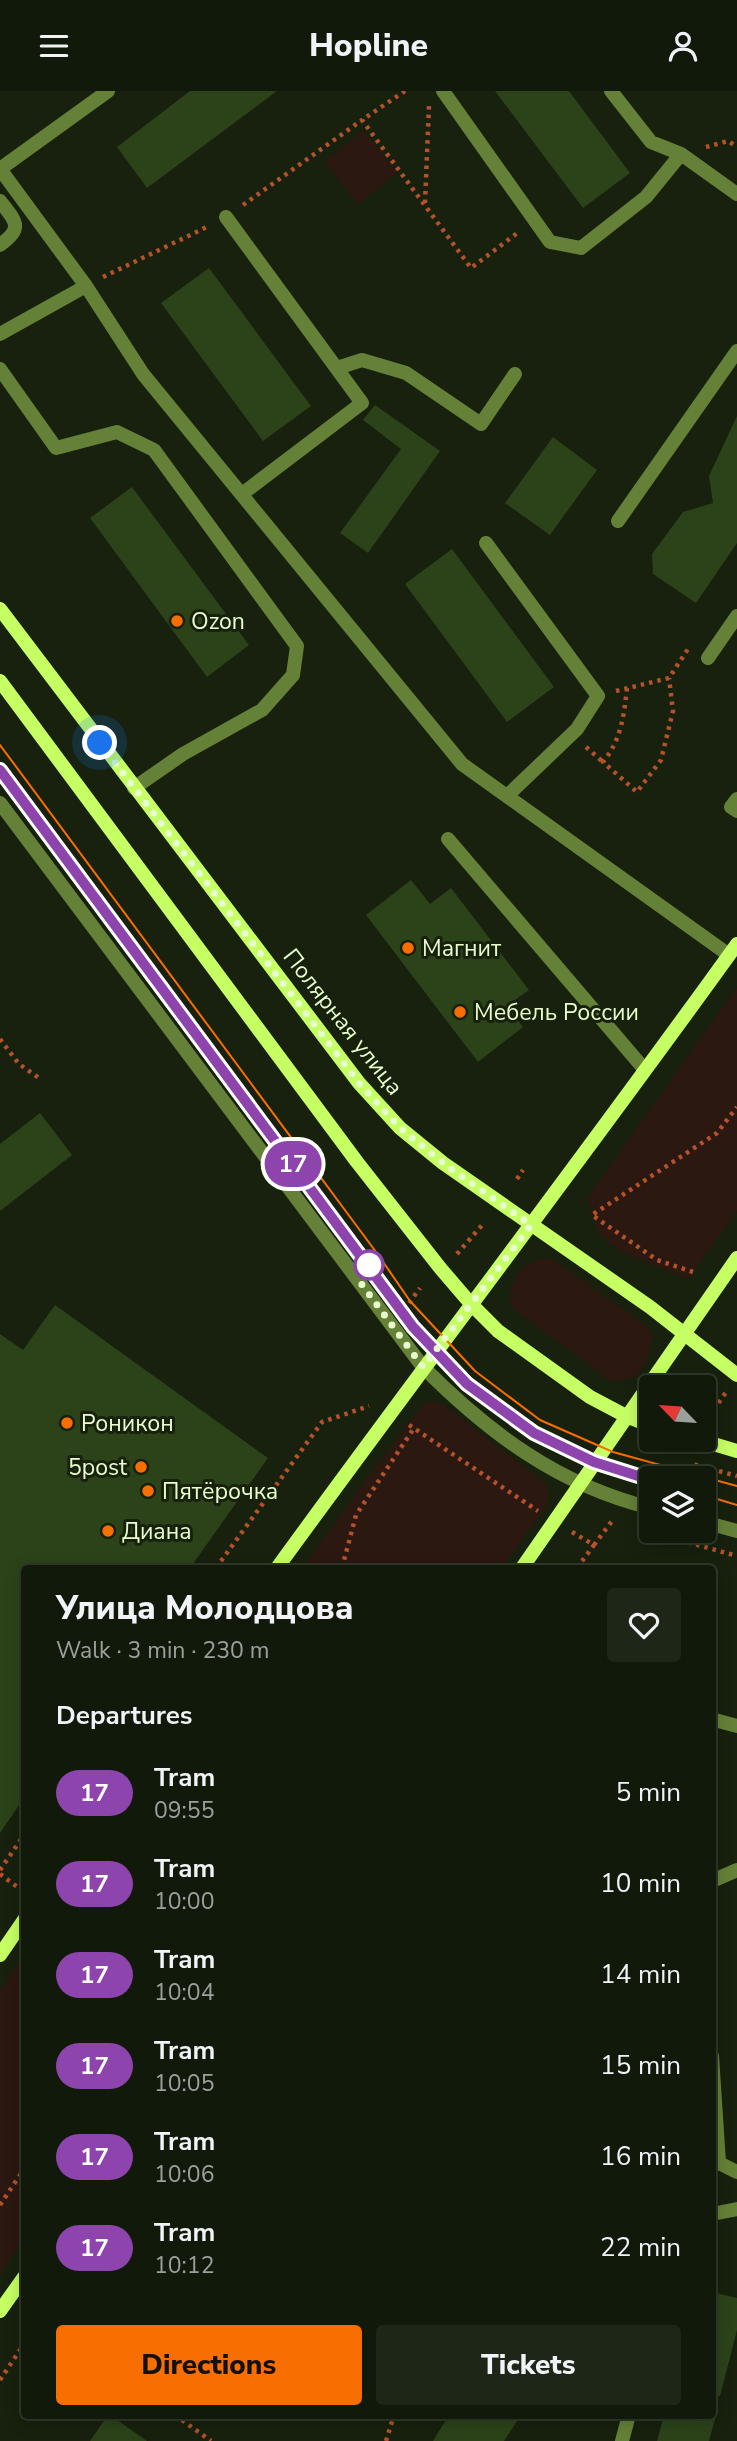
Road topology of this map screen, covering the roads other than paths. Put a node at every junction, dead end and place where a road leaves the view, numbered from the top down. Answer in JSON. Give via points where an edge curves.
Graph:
{"nodes":[{"id":1,"x":108,"y":91,"type":"edge"},
{"id":2,"x":443,"y":91,"type":"edge"},
{"id":3,"x":611,"y":91,"type":"edge"},
{"id":4,"x":681,"y":155,"type":"junction"},
{"id":5,"x":0,"y":169,"type":"edge"},
{"id":6,"x":737,"y":194,"type":"edge"},
{"id":7,"x":0,"y":201,"type":"edge"},
{"id":8,"x":226,"y":217,"type":"dead end"},
{"id":9,"x":0,"y":245,"type":"edge"},
{"id":10,"x":86,"y":286,"type":"junction"},
{"id":11,"x":0,"y":334,"type":"edge"},
{"id":12,"x":737,"y":351,"type":"edge"},
{"id":13,"x":337,"y":368,"type":"junction"},
{"id":14,"x":0,"y":369,"type":"edge"},
{"id":15,"x":515,"y":374,"type":"dead end"},
{"id":16,"x":242,"y":493,"type":"junction"},
{"id":17,"x":618,"y":521,"type":"dead end"},
{"id":18,"x":486,"y":543,"type":"dead end"},
{"id":19,"x":0,"y":609,"type":"edge"},
{"id":20,"x":737,"y":616,"type":"edge"},
{"id":21,"x":708,"y":658,"type":"dead end"},
{"id":22,"x":0,"y":681,"type":"edge"},
{"id":23,"x":134,"y":788,"type":"junction"},
{"id":24,"x":508,"y":795,"type":"junction"},
{"id":25,"x":737,"y":799,"type":"edge"},
{"id":26,"x":0,"y":803,"type":"edge"},
{"id":27,"x":737,"y":811,"type":"edge"},
{"id":28,"x":448,"y":839,"type":"dead end"},
{"id":29,"x":733,"y":949,"type":"edge"},
{"id":30,"x":645,"y":1070,"type":"junction"},
{"id":31,"x":531,"y":1225,"type":"junction"},
{"id":32,"x":737,"y":1258,"type":"edge"},
{"id":33,"x":471,"y":1304,"type":"junction"},
{"id":34,"x":685,"y":1333,"type":"junction"},
{"id":35,"x":423,"y":1367,"type":"junction"},
{"id":36,"x":737,"y":1375,"type":"edge"},
{"id":37,"x":626,"y":1416,"type":"junction"},
{"id":38,"x":639,"y":1421,"type":"edge"},
{"id":39,"x":716,"y":1445,"type":"edge"},
{"id":40,"x":737,"y":1451,"type":"edge"},
{"id":41,"x":580,"y":1484,"type":"junction"},
{"id":42,"x":639,"y":1505,"type":"edge"},
{"id":43,"x":716,"y":1525,"type":"edge"},
{"id":44,"x":737,"y":1531,"type":"edge"},
{"id":45,"x":279,"y":1565,"type":"edge"},
{"id":46,"x":524,"y":1565,"type":"edge"},
{"id":47,"x":716,"y":1720,"type":"edge"},
{"id":48,"x":737,"y":1726,"type":"edge"},
{"id":49,"x":737,"y":1870,"type":"edge"},
{"id":50,"x":716,"y":1879,"type":"edge"},
{"id":51,"x":21,"y":1924,"type":"edge"},
{"id":52,"x":0,"y":1955,"type":"edge"},
{"id":53,"x":716,"y":2117,"type":"edge"},
{"id":54,"x":737,"y":2172,"type":"edge"},
{"id":55,"x":737,"y":2209,"type":"edge"},
{"id":56,"x":716,"y":2213,"type":"edge"},
{"id":57,"x":21,"y":2281,"type":"edge"},
{"id":58,"x":0,"y":2311,"type":"edge"},
{"id":59,"x":628,"y":2419,"type":"edge"},
{"id":60,"x":622,"y":2441,"type":"edge"}],
"edges":[{"from":1,"to":5,"type":"street"},
{"from":2,"to":4,"type":"street","via":[[550,242],[581,249],[646,197]]},
{"from":3,"to":4,"type":"street","via":[[651,142]]},
{"from":4,"to":6,"type":"street"},
{"from":5,"to":10,"type":"street"},
{"from":7,"to":9,"type":"street","via":[[16,229]]},
{"from":8,"to":13,"type":"street"},
{"from":10,"to":11,"type":"street"},
{"from":10,"to":16,"type":"street","via":[[143,374]]},
{"from":12,"to":17,"type":"street"},
{"from":13,"to":15,"type":"street","via":[[362,361],[405,373],[481,424]]},
{"from":13,"to":16,"type":"street","via":[[362,403]]},
{"from":14,"to":23,"type":"street","via":[[56,448],[117,432],[154,450],[297,646],[293,675],[262,710],[183,754]]},
{"from":16,"to":24,"type":"street","via":[[462,764]]},
{"from":18,"to":24,"type":"street","via":[[598,696],[577,729]]},
{"from":19,"to":23,"type":"main road","name":"Полярная улица"},
{"from":20,"to":21,"type":"street"},
{"from":22,"to":33,"type":"main road","via":[[357,1162]]},
{"from":23,"to":31,"type":"main road","name":"Полярная улица","via":[[359,1083],[400,1128]]},
{"from":24,"to":29,"type":"street","via":[[638,892]]},
{"from":25,"to":27,"type":"street","via":[[731,807]]},
{"from":26,"to":35,"type":"street"},
{"from":28,"to":30,"type":"street"},
{"from":29,"to":30,"type":"main road"},
{"from":30,"to":31,"type":"main road"},
{"from":31,"to":33,"type":"main road"},
{"from":31,"to":34,"type":"main road","name":"Полярная улица"},
{"from":32,"to":34,"type":"main road"},
{"from":33,"to":35,"type":"main road"},
{"from":33,"to":37,"type":"main road","via":[[498,1331],[590,1397]]},
{"from":34,"to":36,"type":"main road","name":"Полярная улица"},
{"from":34,"to":37,"type":"main road"},
{"from":35,"to":41,"type":"street","via":[[494,1433]]},
{"from":35,"to":45,"type":"main road"},
{"from":37,"to":38,"type":"main road"},
{"from":37,"to":41,"type":"main road"},
{"from":39,"to":40,"type":"main road"},
{"from":41,"to":42,"type":"street"},
{"from":41,"to":46,"type":"main road"},
{"from":43,"to":44,"type":"street"},
{"from":47,"to":48,"type":"street"},
{"from":49,"to":50,"type":"street"},
{"from":51,"to":52,"type":"main road"},
{"from":53,"to":54,"type":"street","via":[[719,2163]]},
{"from":55,"to":56,"type":"street"},
{"from":57,"to":58,"type":"main road"},
{"from":59,"to":60,"type":"street"}]}
